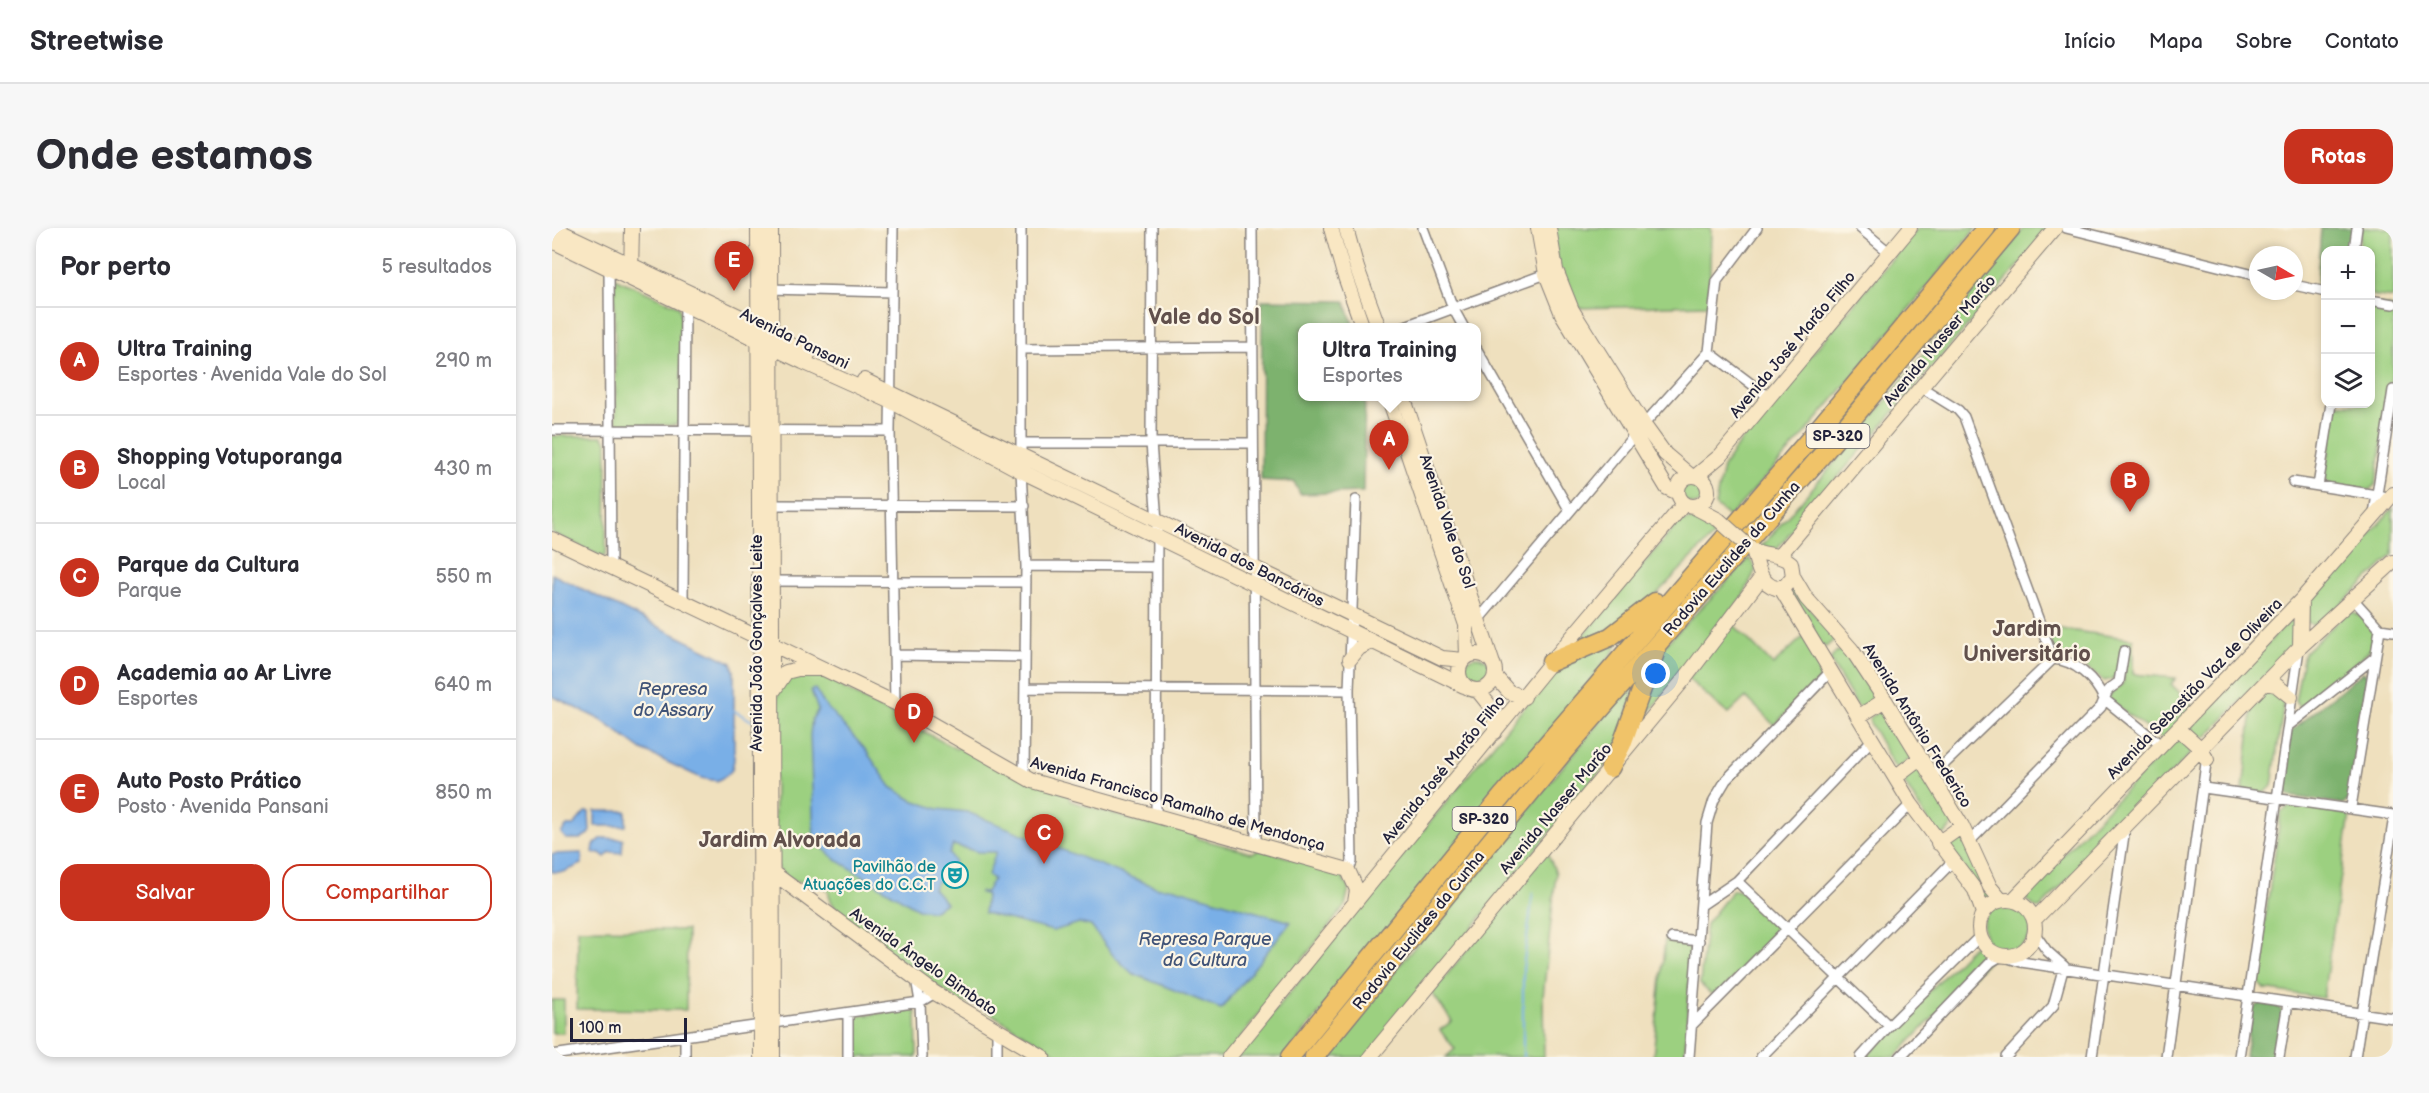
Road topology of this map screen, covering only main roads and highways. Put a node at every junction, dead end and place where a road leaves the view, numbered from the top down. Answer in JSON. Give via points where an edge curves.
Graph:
{"nodes":[{"id":1,"x":553,"y":228,"type":"edge"},
{"id":2,"x":632,"y":228,"type":"edge"},
{"id":3,"x":758,"y":228,"type":"edge"},
{"id":4,"x":771,"y":228,"type":"edge"},
{"id":5,"x":1331,"y":228,"type":"edge"},
{"id":6,"x":1346,"y":228,"type":"edge"},
{"id":7,"x":1538,"y":228,"type":"edge"},
{"id":8,"x":1549,"y":228,"type":"edge"},
{"id":9,"x":1910,"y":228,"type":"edge"},
{"id":10,"x":1986,"y":228,"type":"edge"},
{"id":11,"x":2012,"y":228,"type":"edge"},
{"id":12,"x":2055,"y":228,"type":"edge"},
{"id":13,"x":552,"y":241,"type":"edge"},
{"id":14,"x":765,"y":254,"type":"junction"},
{"id":15,"x":1551,"y":272,"type":"junction"},
{"id":16,"x":631,"y":273,"type":"junction"},
{"id":17,"x":765,"y":288,"type":"junction"},
{"id":18,"x":1362,"y":323,"type":"edge"},
{"id":19,"x":1378,"y":323,"type":"edge"},
{"id":20,"x":758,"y":332,"type":"junction"},
{"id":21,"x":772,"y":341,"type":"junction"},
{"id":22,"x":765,"y":392,"type":"junction"},
{"id":23,"x":1390,"y":401,"type":"edge"},
{"id":24,"x":1404,"y":401,"type":"edge"},
{"id":25,"x":1640,"y":429,"type":"junction"},
{"id":26,"x":765,"y":430,"type":"junction"},
{"id":27,"x":1021,"y":457,"type":"joint"},
{"id":28,"x":758,"y":467,"type":"junction"},
{"id":29,"x":773,"y":468,"type":"junction"},
{"id":30,"x":1693,"y":476,"type":"junction"},
{"id":31,"x":1709,"y":491,"type":"junction"},
{"id":32,"x":2387,"y":495,"type":"edge"},
{"id":33,"x":1430,"y":498,"type":"junction"},
{"id":34,"x":1685,"y":501,"type":"junction"},
{"id":35,"x":1718,"y":519,"type":"junction"},
{"id":36,"x":1156,"y":528,"type":"junction"},
{"id":37,"x":552,"y":539,"type":"edge"},
{"id":38,"x":773,"y":548,"type":"junction"},
{"id":39,"x":758,"y":549,"type":"junction"},
{"id":40,"x":1751,"y":549,"type":"junction"},
{"id":41,"x":1779,"y":556,"type":"junction"},
{"id":42,"x":2393,"y":562,"type":"edge"},
{"id":43,"x":1793,"y":576,"type":"junction"},
{"id":44,"x":1761,"y":578,"type":"junction"},
{"id":45,"x":1682,"y":584,"type":"junction"},
{"id":46,"x":1780,"y":587,"type":"junction"},
{"id":47,"x":2301,"y":600,"type":"junction"},
{"id":48,"x":1473,"y":622,"type":"junction"},
{"id":49,"x":758,"y":637,"type":"junction"},
{"id":50,"x":1659,"y":640,"type":"junction"},
{"id":51,"x":1843,"y":640,"type":"junction"},
{"id":52,"x":1371,"y":642,"type":"junction"},
{"id":53,"x":773,"y":644,"type":"junction"},
{"id":54,"x":2300,"y":647,"type":"junction"},
{"id":55,"x":1822,"y":655,"type":"junction"},
{"id":56,"x":1465,"y":658,"type":"junction"},
{"id":57,"x":1350,"y":659,"type":"road end"},
{"id":58,"x":1491,"y":661,"type":"junction"},
{"id":59,"x":1551,"y":662,"type":"junction"},
{"id":60,"x":825,"y":669,"type":"junction"},
{"id":61,"x":1495,"y":676,"type":"junction"},
{"id":62,"x":2265,"y":683,"type":"junction"},
{"id":63,"x":1464,"y":686,"type":"junction"},
{"id":64,"x":1478,"y":691,"type":"junction"},
{"id":65,"x":772,"y":695,"type":"junction"},
{"id":66,"x":1524,"y":697,"type":"junction"},
{"id":67,"x":2291,"y":697,"type":"road end"},
{"id":68,"x":1885,"y":700,"type":"junction"},
{"id":69,"x":1858,"y":717,"type":"junction"},
{"id":70,"x":2180,"y":730,"type":"junction"},
{"id":71,"x":1495,"y":732,"type":"junction"},
{"id":72,"x":2204,"y":750,"type":"junction"},
{"id":73,"x":1920,"y":758,"type":"junction"},
{"id":74,"x":1610,"y":768,"type":"junction"},
{"id":75,"x":1895,"y":777,"type":"junction"},
{"id":76,"x":1962,"y":826,"type":"junction"},
{"id":77,"x":1938,"y":843,"type":"junction"},
{"id":78,"x":772,"y":872,"type":"junction"},
{"id":79,"x":790,"y":887,"type":"junction"},
{"id":80,"x":772,"y":893,"type":"junction"},
{"id":81,"x":2007,"y":900,"type":"junction"},
{"id":82,"x":1355,"y":902,"type":"junction"},
{"id":83,"x":1983,"y":913,"type":"junction"},
{"id":84,"x":2035,"y":927,"type":"junction"},
{"id":85,"x":768,"y":1003,"type":"junction"},
{"id":86,"x":768,"y":1026,"type":"junction"},
{"id":87,"x":760,"y":1057,"type":"edge"},
{"id":88,"x":773,"y":1057,"type":"edge"},
{"id":89,"x":1043,"y":1057,"type":"edge"},
{"id":90,"x":1229,"y":1057,"type":"edge"},
{"id":91,"x":1290,"y":1057,"type":"edge"},
{"id":92,"x":1314,"y":1057,"type":"edge"},
{"id":93,"x":1370,"y":1057,"type":"edge"}],
"edges":[{"from":1,"to":16,"type":"main road","name":"Avenida Pansani"},
{"from":2,"to":16,"type":"main road"},
{"from":3,"to":14,"type":"main road","name":"Avenida João Gonçalves Leite"},
{"from":4,"to":14,"type":"main road","name":"Avenida João Gonçalves Leite"},
{"from":5,"to":18,"type":"main road"},
{"from":6,"to":19,"type":"main road"},
{"from":7,"to":15,"type":"main road"},
{"from":8,"to":15,"type":"main road"},
{"from":9,"to":30,"type":"main road","name":"Avenida José Marão Filho","via":[[1720,456]]},
{"from":10,"to":45,"type":"highway","name":"Rodovia Euclides da Cunha","number":"SP-320"},
{"from":11,"to":50,"type":"highway","name":"Rodovia Euclides da Cunha","number":"SP-320","via":[[1822,455]]},
{"from":12,"to":41,"type":"main road","name":"Avenida Nasser Marão"},
{"from":13,"to":16,"type":"main road","name":"Avenida Pansani","via":[[609,269]]},
{"from":14,"to":17,"type":"main road","name":"Avenida João Gonçalves Leite"},
{"from":15,"to":25,"type":"main road","via":[[1591,351]]},
{"from":16,"to":20,"type":"main road","name":"Avenida Pansani"},
{"from":17,"to":20,"type":"main road","name":"Avenida João Gonçalves Leite"},
{"from":17,"to":21,"type":"main road","name":"Avenida João Gonçalves Leite"},
{"from":20,"to":21,"type":"main road","name":"Avenida Pansani"},
{"from":20,"to":22,"type":"main road","name":"Avenida João Gonçalves Leite"},
{"from":21,"to":22,"type":"main road","name":"Avenida João Gonçalves Leite"},
{"from":21,"to":27,"type":"main road","name":"Avenida Pansani"},
{"from":22,"to":26,"type":"main road","name":"Avenida João Gonçalves Leite"},
{"from":23,"to":33,"type":"main road","name":"Avenida Vale do Sol"},
{"from":24,"to":33,"type":"main road","name":"Avenida Vale do Sol"},
{"from":25,"to":30,"type":"main road"},
{"from":25,"to":34,"type":"main road","via":[[1667,488]]},
{"from":26,"to":28,"type":"main road","name":"Avenida João Gonçalves Leite"},
{"from":26,"to":29,"type":"main road","name":"Avenida João Gonçalves Leite"},
{"from":27,"to":36,"type":"main road","name":"Avenida dos Bancários"},
{"from":28,"to":29,"type":"main road"},
{"from":28,"to":39,"type":"main road","name":"Avenida João Gonçalves Leite"},
{"from":29,"to":38,"type":"main road","name":"Avenida João Gonçalves Leite"},
{"from":30,"to":31,"type":"main road","via":[[1704,480]]},
{"from":30,"to":34,"type":"main road","via":[[1681,482]]},
{"from":31,"to":34,"type":"main road","via":[[1702,504]]},
{"from":31,"to":35,"type":"main road"},
{"from":32,"to":47,"type":"main road","name":"Avenida Sebastião Vaz de Oliveira"},
{"from":33,"to":48,"type":"main road","name":"Avenida Vale do Sol"},
{"from":34,"to":35,"type":"main road"},
{"from":34,"to":59,"type":"main road","name":"Avenida José Marão Filho"},
{"from":35,"to":40,"type":"main road","bridge":true},
{"from":36,"to":52,"type":"main road","name":"Avenida dos Bancários","via":[[1255,584]]},
{"from":36,"to":56,"type":"main road","name":"Avenida dos Bancários","via":[[1256,568],[1442,658]]},
{"from":37,"to":49,"type":"main road","name":"Avenida Francisco Ramalho de Mendonça"},
{"from":38,"to":39,"type":"main road"},
{"from":38,"to":53,"type":"main road","name":"Avenida João Gonçalves Leite"},
{"from":39,"to":49,"type":"main road","name":"Avenida João Gonçalves Leite"},
{"from":40,"to":41,"type":"main road"},
{"from":40,"to":44,"type":"main road"},
{"from":41,"to":43,"type":"main road","name":"Avenida Antônio Frederico","via":[[1791,563]]},
{"from":42,"to":54,"type":"main road"},
{"from":43,"to":46,"type":"main road"},
{"from":43,"to":51,"type":"main road","name":"Avenida Antônio Frederico","via":[[1806,598]]},
{"from":44,"to":46,"type":"main road","via":[[1771,587]]},
{"from":44,"to":74,"type":"main road","name":"Avenida Nasser Marão"},
{"from":45,"to":59,"type":"highway","via":[[1610,637]]},
{"from":45,"to":91,"type":"highway","name":"Rodovia Euclides da Cunha","number":"SP-320","via":[[1504,794]]},
{"from":46,"to":55,"type":"main road"},
{"from":47,"to":54,"type":"main road"},
{"from":47,"to":70,"type":"main road","name":"Avenida Sebastião Vaz de Oliveira"},
{"from":48,"to":56,"type":"main road","name":"Avenida Vale do Sol"},
{"from":48,"to":58,"type":"main road"},
{"from":49,"to":53,"type":"main road","name":"Avenida Francisco Ramalho de Mendonça"},
{"from":49,"to":85,"type":"main road","name":"Avenida João Gonçalves Leite"},
{"from":50,"to":74,"type":"highway"},
{"from":50,"to":92,"type":"highway","name":"Rodovia Euclides da Cunha","number":"SP-320"},
{"from":51,"to":55,"type":"main road"},
{"from":51,"to":68,"type":"main road","name":"Avenida Antônio Frederico"},
{"from":52,"to":57,"type":"main road"},
{"from":52,"to":63,"type":"main road","name":"Avenida dos Bancários"},
{"from":53,"to":60,"type":"main road","name":"Avenida Francisco Ramalho de Mendonça"},
{"from":53,"to":65,"type":"main road","name":"Avenida João Gonçalves Leite"},
{"from":54,"to":62,"type":"main road"},
{"from":55,"to":69,"type":"main road"},
{"from":56,"to":58,"type":"main road","via":[[1482,654]]},
{"from":56,"to":63,"type":"main road","via":[[1459,675]]},
{"from":58,"to":61,"type":"main road"},
{"from":59,"to":66,"type":"main road","name":"Avenida José Marão Filho"},
{"from":60,"to":65,"type":"main road","via":[[786,672],[777,681]]},
{"from":60,"to":82,"type":"main road","name":"Avenida Francisco Ramalho de Mendonça","via":[[895,703],[1024,777],[1348,870],[1357,890]]},
{"from":61,"to":64,"type":"main road","via":[[1491,685]]},
{"from":61,"to":66,"type":"main road","via":[[1509,692]]},
{"from":62,"to":67,"type":"main road","via":[[2276,685]]},
{"from":62,"to":72,"type":"main road"},
{"from":63,"to":64,"type":"main road"},
{"from":64,"to":71,"type":"main road","via":[[1494,711]]},
{"from":65,"to":78,"type":"main road","name":"Avenida João Gonçalves Leite"},
{"from":66,"to":71,"type":"main road","name":"Avenida José Marão Filho"},
{"from":68,"to":69,"type":"main road"},
{"from":68,"to":73,"type":"main road","name":"Avenida Antônio Frederico"},
{"from":69,"to":75,"type":"main road"},
{"from":70,"to":72,"type":"main road"},
{"from":70,"to":81,"type":"main road","name":"Avenida Sebastião Vaz de Oliveira"},
{"from":71,"to":82,"type":"main road","name":"Avenida José Marão Filho"},
{"from":72,"to":84,"type":"main road","via":[[2125,828]]},
{"from":73,"to":75,"type":"main road"},
{"from":73,"to":76,"type":"main road","name":"Avenida Antônio Frederico"},
{"from":74,"to":93,"type":"main road","name":"Avenida Nasser Marão"},
{"from":75,"to":77,"type":"main road"},
{"from":76,"to":77,"type":"main road"},
{"from":76,"to":81,"type":"main road","name":"Avenida Antônio Frederico","via":[[1990,887]]},
{"from":77,"to":83,"type":"main road","via":[[1975,890]]},
{"from":78,"to":79,"type":"main road","name":"Avenida Ângelo Bimbato"},
{"from":78,"to":80,"type":"main road","name":"Avenida João Gonçalves Leite"},
{"from":79,"to":80,"type":"main road"},
{"from":79,"to":89,"type":"main road","name":"Avenida Ângelo Bimbato","via":[[935,993]]},
{"from":80,"to":85,"type":"main road","name":"Avenida João Gonçalves Leite"},
{"from":81,"to":83,"type":"main road"},
{"from":81,"to":84,"type":"main road","via":[[2022,904]]},
{"from":82,"to":90,"type":"main road","name":"Avenida José Marão Filho"},
{"from":83,"to":84,"type":"main road","via":[[1978,928],[1980,936],[1992,952],[2003,956],[2024,951]]},
{"from":85,"to":86,"type":"main road","name":"Avenida João Gonçalves Leite"},
{"from":86,"to":87,"type":"main road","name":"Avenida João Gonçalves Leite"},
{"from":86,"to":88,"type":"main road","name":"Avenida João Gonçalves Leite"}]}
